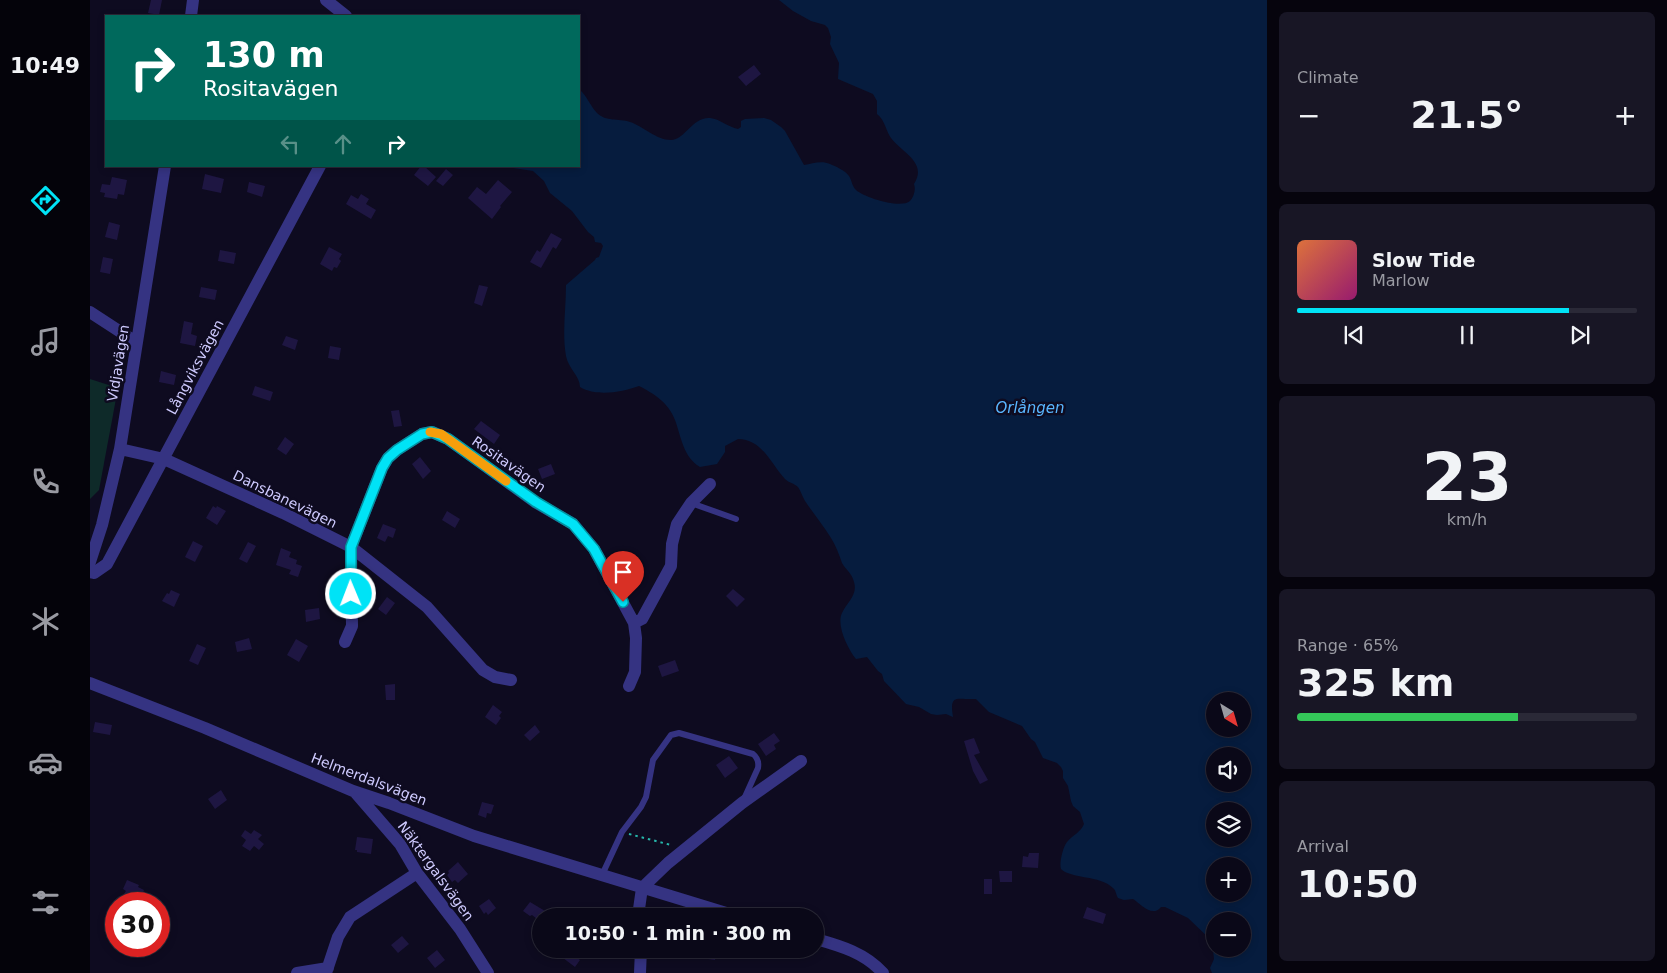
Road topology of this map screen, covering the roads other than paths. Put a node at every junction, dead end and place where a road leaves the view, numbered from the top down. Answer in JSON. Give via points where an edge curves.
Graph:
{"nodes":[{"id":1,"x":193,"y":0,"type":"edge"},
{"id":2,"x":326,"y":0,"type":"edge"},
{"id":3,"x":191,"y":15,"type":"edge"},
{"id":4,"x":345,"y":15,"type":"edge"},
{"id":5,"x":165,"y":167,"type":"edge"},
{"id":6,"x":319,"y":167,"type":"edge"},
{"id":7,"x":90,"y":312,"type":"edge"},
{"id":8,"x":136,"y":342,"type":"junction"},
{"id":9,"x":120,"y":449,"type":"junction"},
{"id":10,"x":164,"y":459,"type":"junction"},
{"id":11,"x":710,"y":484,"type":"dead end"},
{"id":12,"x":691,"y":502,"type":"junction"},
{"id":13,"x":736,"y":519,"type":"dead end"},
{"id":14,"x":351,"y":547,"type":"junction"},
{"id":15,"x":90,"y":562,"type":"edge"},
{"id":16,"x":90,"y":572,"type":"edge"},
{"id":17,"x":634,"y":622,"type":"junction"},
{"id":18,"x":345,"y":642,"type":"dead end"},
{"id":19,"x":511,"y":680,"type":"dead end"},
{"id":20,"x":90,"y":683,"type":"edge"},
{"id":21,"x":629,"y":686,"type":"dead end"},
{"id":22,"x":801,"y":761,"type":"dead end"},
{"id":23,"x":353,"y":791,"type":"junction"},
{"id":24,"x":742,"y":803,"type":"junction"},
{"id":25,"x":417,"y":873,"type":"junction"},
{"id":26,"x":602,"y":875,"type":"junction"},
{"id":27,"x":642,"y":888,"type":"junction"},
{"id":28,"x":639,"y":908,"type":"edge"},
{"id":29,"x":709,"y":908,"type":"edge"},
{"id":30,"x":824,"y":941,"type":"edge"},
{"id":31,"x":641,"y":958,"type":"edge"},
{"id":32,"x":327,"y":971,"type":"edge"},
{"id":33,"x":297,"y":973,"type":"edge"},
{"id":34,"x":488,"y":973,"type":"edge"},
{"id":35,"x":640,"y":973,"type":"edge"},
{"id":36,"x":883,"y":973,"type":"edge"}],
"edges":[{"from":1,"to":3,"type":"street"},
{"from":2,"to":4,"type":"street"},
{"from":5,"to":8,"type":"street","name":"Vidjavägen"},
{"from":6,"to":10,"type":"street","name":"Långviksvägen"},
{"from":7,"to":8,"type":"street"},
{"from":8,"to":9,"type":"street","name":"Vidjavägen"},
{"from":9,"to":10,"type":"street","name":"Dansbanevägen"},
{"from":9,"to":15,"type":"street","name":"Vidjavägen"},
{"from":10,"to":14,"type":"street","name":"Dansbanevägen"},
{"from":10,"to":16,"type":"street","name":"Långviksvägen","via":[[107,564],[94,573]]},
{"from":11,"to":12,"type":"street"},
{"from":12,"to":13,"type":"lane"},
{"from":12,"to":17,"type":"street","via":[[677,524],[671,566],[642,619]]},
{"from":14,"to":17,"type":"street","name":"Rositavägen","via":[[388,458],[422,434],[432,432],[448,439],[536,502],[573,524],[594,549]]},
{"from":14,"to":18,"type":"street","name":"Rositavägen","via":[[352,626]]},
{"from":14,"to":19,"type":"street","name":"Dansbanevägen","via":[[426,607],[483,670],[495,677]]},
{"from":17,"to":21,"type":"street","name":"Rositavägen","via":[[635,672]]},
{"from":20,"to":23,"type":"street","name":"Helmerdalsvägen"},
{"from":22,"to":24,"type":"street"},
{"from":23,"to":25,"type":"street","name":"Näktergalsvägen","via":[[400,844]]},
{"from":23,"to":26,"type":"street","name":"Helmerdalsvägen","via":[[474,836]]},
{"from":24,"to":26,"type":"lane","via":[[758,768],[754,754],[679,733],[671,735],[653,760],[643,802],[622,832]]},
{"from":24,"to":27,"type":"street"},
{"from":25,"to":32,"type":"street","via":[[350,917],[338,937]]},
{"from":25,"to":34,"type":"street","name":"Näktergalsvägen","via":[[460,929]]},
{"from":26,"to":27,"type":"street","name":"Helmerdalsvägen"},
{"from":27,"to":28,"type":"street"},
{"from":27,"to":29,"type":"street","name":"Helmerdalsvägen"},
{"from":30,"to":36,"type":"street","via":[[858,954]]},
{"from":31,"to":35,"type":"street"},
{"from":32,"to":33,"type":"street"}]}
